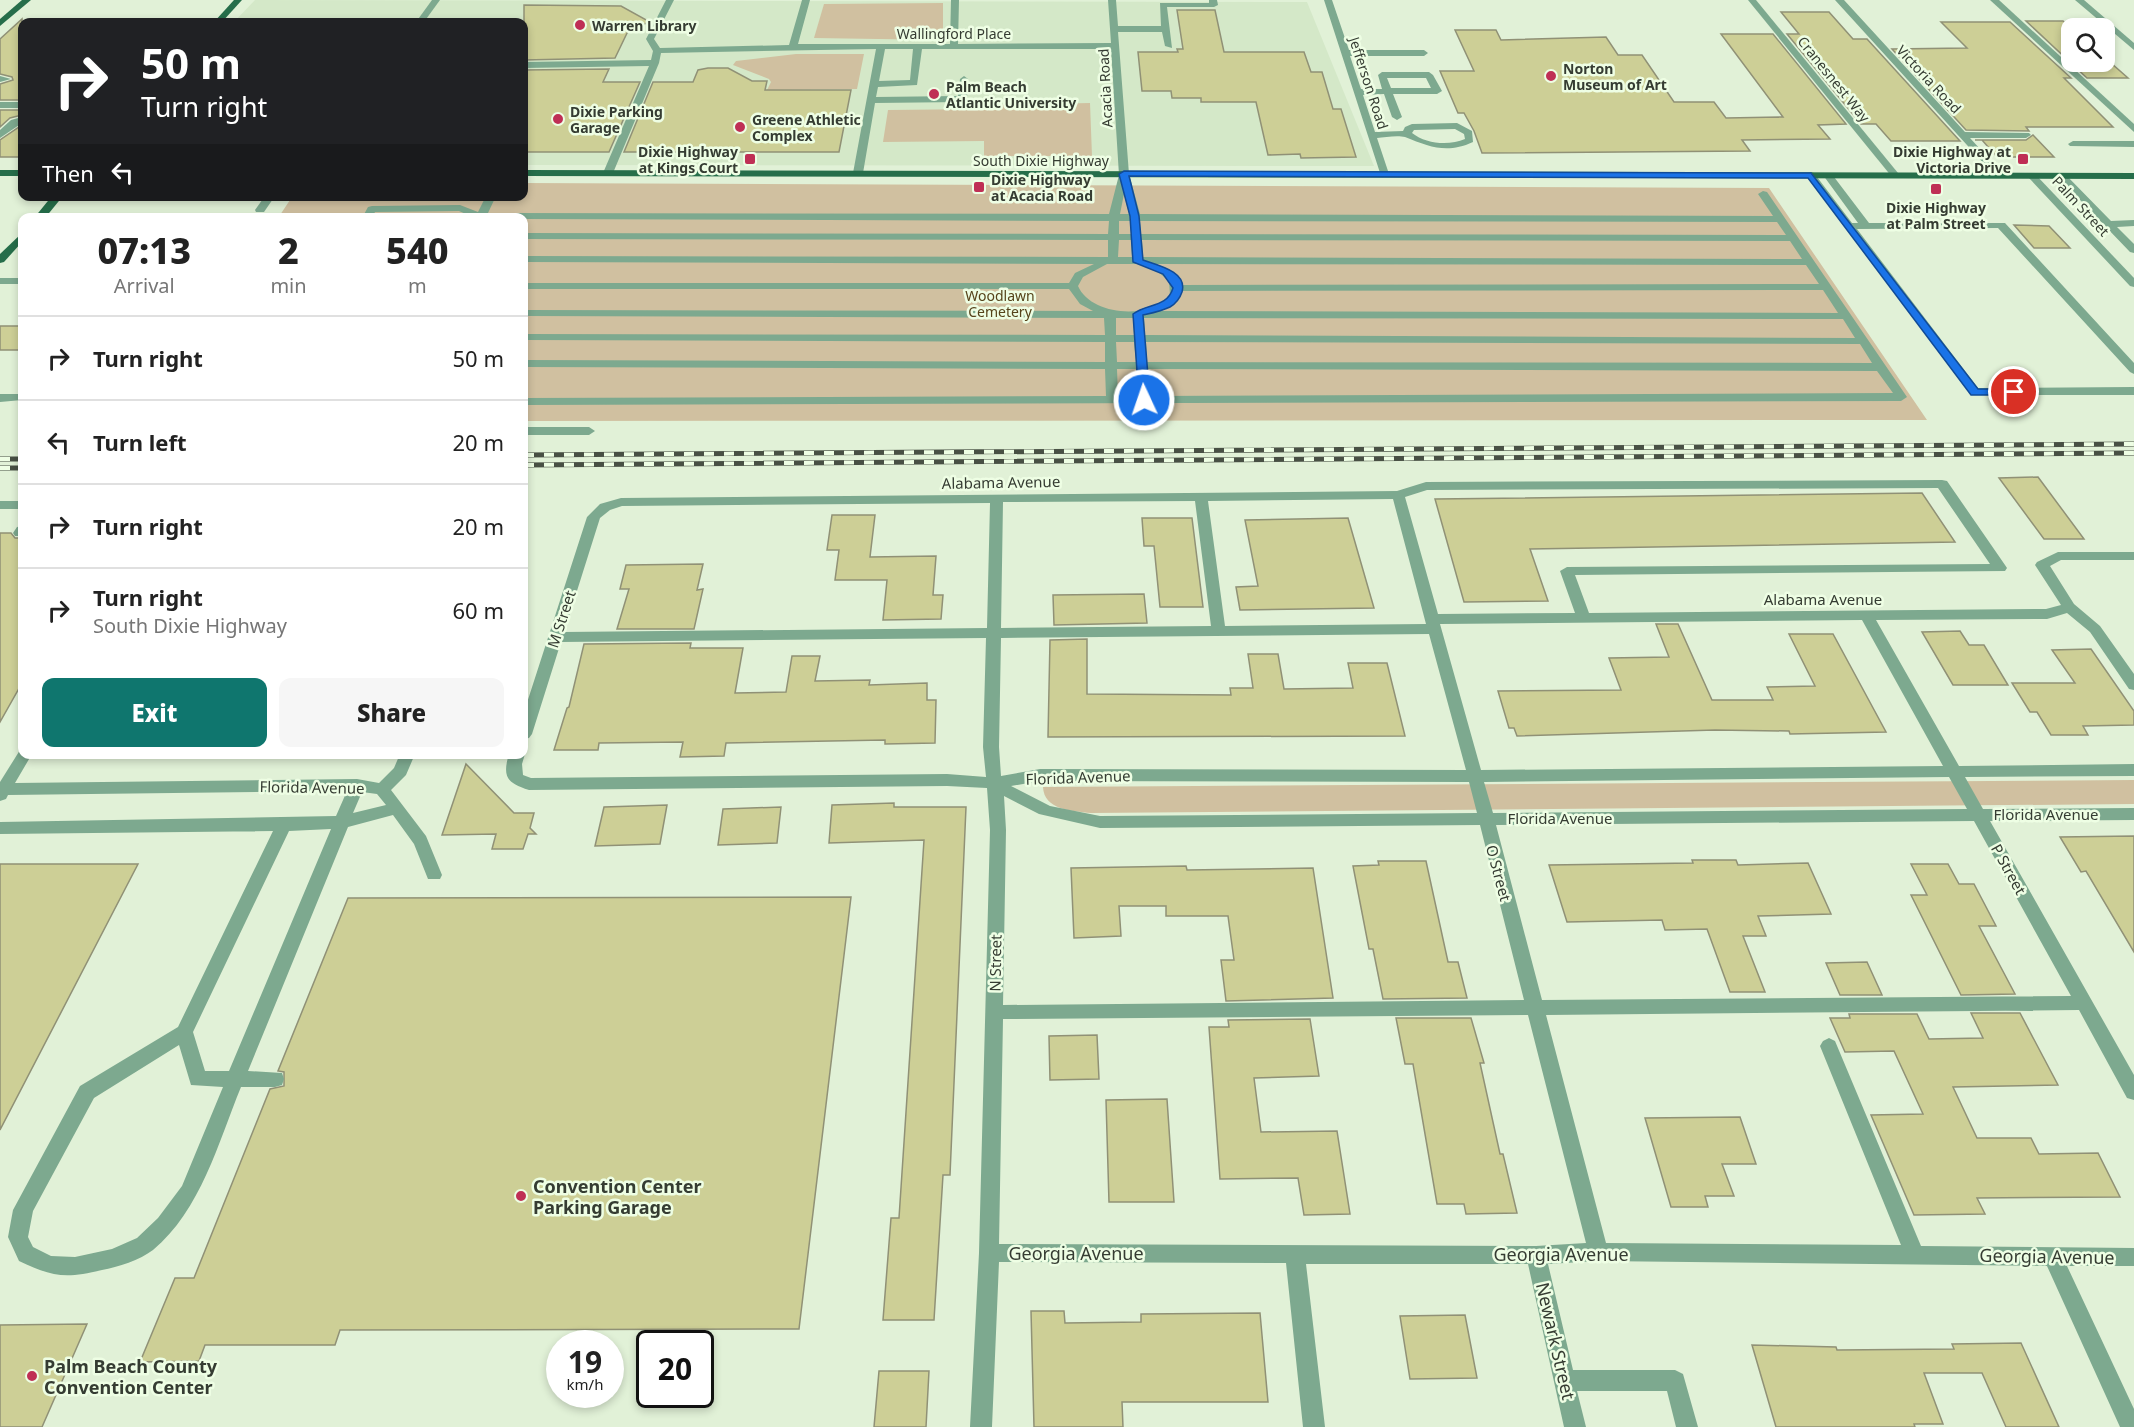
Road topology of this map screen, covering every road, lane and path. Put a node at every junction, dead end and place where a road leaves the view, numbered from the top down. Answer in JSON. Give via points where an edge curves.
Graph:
{"nodes":[{"id":1,"x":27,"y":0,"type":"edge"},
{"id":2,"x":238,"y":0,"type":"edge"},
{"id":3,"x":436,"y":0,"type":"edge"},
{"id":4,"x":670,"y":0,"type":"edge"},
{"id":5,"x":806,"y":0,"type":"edge"},
{"id":6,"x":955,"y":0,"type":"edge"},
{"id":7,"x":1112,"y":0,"type":"edge"},
{"id":8,"x":1328,"y":0,"type":"edge"},
{"id":9,"x":1752,"y":0,"type":"edge"},
{"id":10,"x":1839,"y":0,"type":"edge"},
{"id":11,"x":1994,"y":0,"type":"edge"},
{"id":12,"x":2079,"y":0,"type":"edge"},
{"id":13,"x":1213,"y":2,"type":"edge"},
{"id":14,"x":222,"y":18,"type":"edge"},
{"id":15,"x":423,"y":18,"type":"edge"},
{"id":16,"x":0,"y":23,"type":"edge"},
{"id":17,"x":1114,"y":29,"type":"junction"},
{"id":18,"x":1166,"y":29,"type":"junction"},
{"id":19,"x":1116,"y":46,"type":"junction"},
{"id":20,"x":1169,"y":46,"type":"dead end"},
{"id":21,"x":793,"y":47,"type":"junction"},
{"id":22,"x":881,"y":47,"type":"junction"},
{"id":23,"x":918,"y":47,"type":"junction"},
{"id":24,"x":954,"y":47,"type":"junction"},
{"id":25,"x":2134,"y":47,"type":"edge"},
{"id":26,"x":657,"y":51,"type":"junction"},
{"id":27,"x":1345,"y":53,"type":"junction"},
{"id":28,"x":1424,"y":53,"type":"dead end"},
{"id":29,"x":655,"y":63,"type":"junction"},
{"id":30,"x":528,"y":65,"type":"edge"},
{"id":31,"x":964,"y":79,"type":"dead end"},
{"id":32,"x":875,"y":84,"type":"junction"},
{"id":33,"x":1388,"y":91,"type":"junction"},
{"id":34,"x":1358,"y":92,"type":"junction"},
{"id":35,"x":872,"y":100,"type":"junction"},
{"id":36,"x":0,"y":105,"type":"edge"},
{"id":37,"x":18,"y":105,"type":"edge"},
{"id":38,"x":1397,"y":117,"type":"dead end"},
{"id":39,"x":18,"y":121,"type":"edge"},
{"id":40,"x":2134,"y":129,"type":"edge"},
{"id":41,"x":1407,"y":134,"type":"junction"},
{"id":42,"x":0,"y":135,"type":"edge"},
{"id":43,"x":1371,"y":135,"type":"junction"},
{"id":44,"x":1963,"y":135,"type":"junction"},
{"id":45,"x":2026,"y":135,"type":"dead end"},
{"id":46,"x":2073,"y":144,"type":"dead end"},
{"id":47,"x":2134,"y":144,"type":"edge"},
{"id":48,"x":18,"y":172,"type":"edge"},
{"id":49,"x":0,"y":173,"type":"edge"},
{"id":50,"x":528,"y":173,"type":"edge"},
{"id":51,"x":608,"y":173,"type":"junction"},
{"id":52,"x":858,"y":173,"type":"junction"},
{"id":53,"x":1124,"y":174,"type":"junction"},
{"id":54,"x":1384,"y":174,"type":"junction"},
{"id":55,"x":1811,"y":175,"type":"junction"},
{"id":56,"x":1828,"y":175,"type":"junction"},
{"id":57,"x":1894,"y":175,"type":"junction"},
{"id":58,"x":2000,"y":176,"type":"junction"},
{"id":59,"x":2032,"y":176,"type":"junction"},
{"id":60,"x":2061,"y":176,"type":"junction"},
{"id":61,"x":2134,"y":176,"type":"edge"},
{"id":62,"x":1763,"y":194,"type":"dead end"},
{"id":63,"x":54,"y":201,"type":"edge"},
{"id":64,"x":266,"y":201,"type":"edge"},
{"id":65,"x":260,"y":210,"type":"dead end"},
{"id":66,"x":43,"y":213,"type":"edge"},
{"id":67,"x":370,"y":213,"type":"edge"},
{"id":68,"x":471,"y":213,"type":"edge"},
{"id":69,"x":1135,"y":216,"type":"junction"},
{"id":70,"x":528,"y":217,"type":"edge"},
{"id":71,"x":1114,"y":217,"type":"junction"},
{"id":72,"x":1780,"y":219,"type":"junction"},
{"id":73,"x":2108,"y":224,"type":"junction"},
{"id":74,"x":2134,"y":224,"type":"edge"},
{"id":75,"x":1849,"y":226,"type":"junction"},
{"id":76,"x":1866,"y":226,"type":"junction"},
{"id":77,"x":528,"y":236,"type":"edge"},
{"id":78,"x":1793,"y":238,"type":"junction"},
{"id":79,"x":1112,"y":239,"type":"junction"},
{"id":80,"x":1137,"y":239,"type":"junction"},
{"id":81,"x":18,"y":240,"type":"edge"},
{"id":82,"x":2134,"y":250,"type":"edge"},
{"id":83,"x":528,"y":259,"type":"edge"},
{"id":84,"x":0,"y":260,"type":"edge"},
{"id":85,"x":1113,"y":262,"type":"junction"},
{"id":86,"x":1138,"y":262,"type":"junction"},
{"id":87,"x":1809,"y":262,"type":"junction"},
{"id":88,"x":0,"y":281,"type":"edge"},
{"id":89,"x":18,"y":281,"type":"edge"},
{"id":90,"x":2134,"y":284,"type":"edge"},
{"id":91,"x":528,"y":286,"type":"edge"},
{"id":92,"x":1073,"y":286,"type":"junction"},
{"id":93,"x":1826,"y":287,"type":"junction"},
{"id":94,"x":1178,"y":288,"type":"junction"},
{"id":95,"x":528,"y":313,"type":"edge"},
{"id":96,"x":1110,"y":313,"type":"junction"},
{"id":97,"x":1138,"y":314,"type":"junction"},
{"id":98,"x":1846,"y":316,"type":"junction"},
{"id":99,"x":528,"y":337,"type":"edge"},
{"id":100,"x":1111,"y":339,"type":"junction"},
{"id":101,"x":1141,"y":340,"type":"junction"},
{"id":102,"x":1862,"y":341,"type":"junction"},
{"id":103,"x":528,"y":364,"type":"edge"},
{"id":104,"x":1111,"y":366,"type":"junction"},
{"id":105,"x":1143,"y":366,"type":"junction"},
{"id":106,"x":1880,"y":367,"type":"junction"},
{"id":107,"x":2134,"y":370,"type":"edge"},
{"id":108,"x":2134,"y":391,"type":"edge"},
{"id":109,"x":18,"y":397,"type":"edge"},
{"id":110,"x":0,"y":398,"type":"edge"},
{"id":111,"x":1112,"y":400,"type":"junction"},
{"id":112,"x":1144,"y":400,"type":"junction"},
{"id":113,"x":528,"y":402,"type":"edge"},
{"id":114,"x":528,"y":431,"type":"edge"},
{"id":115,"x":589,"y":431,"type":"dead end"},
{"id":116,"x":1398,"y":495,"type":"junction"},
{"id":117,"x":1201,"y":496,"type":"junction"},
{"id":118,"x":997,"y":498,"type":"junction"},
{"id":119,"x":0,"y":505,"type":"edge"},
{"id":120,"x":18,"y":505,"type":"edge"},
{"id":121,"x":605,"y":507,"type":"joint"},
{"id":122,"x":2134,"y":556,"type":"edge"},
{"id":123,"x":2069,"y":607,"type":"junction"},
{"id":124,"x":1866,"y":615,"type":"junction"},
{"id":125,"x":1584,"y":618,"type":"junction"},
{"id":126,"x":1433,"y":624,"type":"junction"},
{"id":127,"x":1219,"y":631,"type":"junction"},
{"id":128,"x":993,"y":634,"type":"junction"},
{"id":129,"x":555,"y":637,"type":"junction"},
{"id":130,"x":2134,"y":685,"type":"edge"},
{"id":131,"x":528,"y":721,"type":"edge"},
{"id":132,"x":22,"y":759,"type":"edge"},
{"id":133,"x":406,"y":759,"type":"edge"},
{"id":134,"x":516,"y":759,"type":"edge"},
{"id":135,"x":2134,"y":770,"type":"edge"},
{"id":136,"x":1954,"y":772,"type":"junction"},
{"id":137,"x":1475,"y":776,"type":"junction"},
{"id":138,"x":995,"y":783,"type":"junction"},
{"id":139,"x":357,"y":785,"type":"junction"},
{"id":140,"x":382,"y":789,"type":"junction"},
{"id":141,"x":1,"y":791,"type":"edge"},
{"id":142,"x":397,"y":808,"type":"junction"},
{"id":143,"x":2134,"y":814,"type":"edge"},
{"id":144,"x":1978,"y":815,"type":"junction"},
{"id":145,"x":1484,"y":818,"type":"junction"},
{"id":146,"x":343,"y":822,"type":"junction"},
{"id":147,"x":284,"y":825,"type":"junction"},
{"id":148,"x":0,"y":828,"type":"edge"},
{"id":149,"x":434,"y":875,"type":"dead end"},
{"id":150,"x":2084,"y":1003,"type":"junction"},
{"id":151,"x":1535,"y":1007,"type":"junction"},
{"id":152,"x":994,"y":1012,"type":"junction"},
{"id":153,"x":184,"y":1032,"type":"junction"},
{"id":154,"x":1829,"y":1046,"type":"dead end"},
{"id":155,"x":236,"y":1078,"type":"junction"},
{"id":156,"x":274,"y":1079,"type":"dead end"},
{"id":157,"x":2134,"y":1092,"type":"edge"},
{"id":158,"x":1598,"y":1252,"type":"junction"},
{"id":159,"x":989,"y":1253,"type":"junction"},
{"id":160,"x":1295,"y":1254,"type":"junction"},
{"id":161,"x":1536,"y":1255,"type":"junction"},
{"id":162,"x":1915,"y":1255,"type":"junction"},
{"id":163,"x":2052,"y":1255,"type":"junction"},
{"id":164,"x":2134,"y":1257,"type":"edge"},
{"id":165,"x":1564,"y":1380,"type":"junction"},
{"id":166,"x":981,"y":1427,"type":"edge"},
{"id":167,"x":1314,"y":1427,"type":"edge"},
{"id":168,"x":1575,"y":1427,"type":"edge"},
{"id":169,"x":1688,"y":1427,"type":"edge"},
{"id":170,"x":2131,"y":1427,"type":"edge"}],
"edges":[{"from":1,"to":16,"type":"main road"},
{"from":2,"to":14,"type":"main road"},
{"from":3,"to":15,"type":"street"},
{"from":4,"to":26,"type":"street","via":[[650,39]]},
{"from":5,"to":21,"type":"street"},
{"from":6,"to":24,"type":"street"},
{"from":7,"to":17,"type":"street","name":"Acacia Road"},
{"from":8,"to":27,"type":"street","name":"Jefferson Road"},
{"from":9,"to":57,"type":"street","name":"Cranesnest Way"},
{"from":10,"to":44,"type":"street","name":"Victoria Road"},
{"from":11,"to":40,"type":"street"},
{"from":12,"to":25,"type":"street"},
{"from":13,"to":18,"type":"street","via":[[1163,6]]},
{"from":17,"to":18,"type":"street"},
{"from":17,"to":19,"type":"street","name":"Acacia Road"},
{"from":18,"to":20,"type":"street"},
{"from":19,"to":24,"type":"street","name":"Wallingford Place"},
{"from":19,"to":53,"type":"street","name":"Acacia Road"},
{"from":21,"to":22,"type":"street","name":"Wallingford Place"},
{"from":21,"to":26,"type":"street","name":"Wallingford Place"},
{"from":22,"to":23,"type":"street","name":"Wallingford Place"},
{"from":22,"to":32,"type":"street"},
{"from":23,"to":24,"type":"street","name":"Wallingford Place"},
{"from":23,"to":32,"type":"street","via":[[914,83]]},
{"from":26,"to":29,"type":"street"},
{"from":27,"to":28,"type":"street"},
{"from":27,"to":34,"type":"street","name":"Jefferson Road"},
{"from":29,"to":30,"type":"street"},
{"from":29,"to":51,"type":"street"},
{"from":31,"to":35,"type":"street","via":[[962,99]]},
{"from":32,"to":35,"type":"street"},
{"from":33,"to":33,"type":"street","via":[[1398,91],[1437,91],[1429,75],[1382,75]]},
{"from":33,"to":34,"type":"street"},
{"from":33,"to":38,"type":"street"},
{"from":34,"to":43,"type":"street","name":"Jefferson Road"},
{"from":35,"to":52,"type":"street"},
{"from":36,"to":37,"type":"street"},
{"from":39,"to":42,"type":"street"},
{"from":41,"to":41,"type":"street","via":[[1424,144],[1462,144],[1470,140],[1469,133],[1457,126],[1412,127]]},
{"from":41,"to":43,"type":"street"},
{"from":43,"to":54,"type":"street","name":"Jefferson Road"},
{"from":44,"to":45,"type":"street"},
{"from":44,"to":58,"type":"street","name":"Victoria Road"},
{"from":46,"to":47,"type":"street"},
{"from":48,"to":49,"type":"main road"},
{"from":50,"to":51,"type":"main road","name":"South Dixie Highway"},
{"from":51,"to":52,"type":"main road","name":"South Dixie Highway"},
{"from":52,"to":53,"type":"main road","name":"South Dixie Highway"},
{"from":53,"to":54,"type":"main road","name":"South Dixie Highway"},
{"from":53,"to":69,"type":"street"},
{"from":53,"to":71,"type":"street"},
{"from":54,"to":55,"type":"main road","name":"South Dixie Highway"},
{"from":55,"to":56,"type":"main road","name":"South Dixie Highway"},
{"from":55,"to":75,"type":"street"},
{"from":56,"to":57,"type":"main road","name":"South Dixie Highway"},
{"from":56,"to":76,"type":"street"},
{"from":57,"to":58,"type":"main road","name":"South Dixie Highway"},
{"from":58,"to":59,"type":"main road","name":"South Dixie Highway"},
{"from":59,"to":60,"type":"main road","name":"South Dixie Highway"},
{"from":59,"to":90,"type":"street","name":"Palm Street"},
{"from":60,"to":61,"type":"main road","name":"South Dixie Highway"},
{"from":60,"to":73,"type":"street","name":"Palm Street"},
{"from":62,"to":72,"type":"street"},
{"from":63,"to":66,"type":"main road"},
{"from":64,"to":65,"type":"street"},
{"from":67,"to":68,"type":"street","via":[[372,209],[460,208]]},
{"from":69,"to":71,"type":"street"},
{"from":69,"to":72,"type":"street"},
{"from":69,"to":80,"type":"street"},
{"from":70,"to":71,"type":"street"},
{"from":71,"to":79,"type":"street"},
{"from":72,"to":78,"type":"street"},
{"from":73,"to":74,"type":"street"},
{"from":73,"to":82,"type":"street","name":"Palm Street"},
{"from":75,"to":76,"type":"street"},
{"from":75,"to":108,"type":"street","via":[[1975,393]]},
{"from":76,"to":107,"type":"street","via":[[2001,225]]},
{"from":77,"to":79,"type":"street"},
{"from":78,"to":80,"type":"street"},
{"from":78,"to":87,"type":"street"},
{"from":79,"to":80,"type":"street"},
{"from":79,"to":85,"type":"street"},
{"from":80,"to":86,"type":"street"},
{"from":81,"to":84,"type":"main road"},
{"from":83,"to":85,"type":"street"},
{"from":85,"to":86,"type":"street"},
{"from":85,"to":92,"type":"street","via":[[1079,275]]},
{"from":86,"to":87,"type":"street"},
{"from":86,"to":94,"type":"street","via":[[1166,272]]},
{"from":87,"to":93,"type":"street"},
{"from":88,"to":89,"type":"street"},
{"from":91,"to":92,"type":"street"},
{"from":92,"to":96,"type":"street","via":[[1077,297],[1090,307]]},
{"from":93,"to":94,"type":"street"},
{"from":93,"to":98,"type":"street"},
{"from":94,"to":97,"type":"street","via":[[1167,304]]},
{"from":95,"to":96,"type":"street"},
{"from":96,"to":97,"type":"street"},
{"from":96,"to":100,"type":"street"},
{"from":97,"to":98,"type":"street"},
{"from":97,"to":101,"type":"street"},
{"from":98,"to":102,"type":"street"},
{"from":99,"to":100,"type":"street"},
{"from":100,"to":101,"type":"street"},
{"from":100,"to":104,"type":"street"},
{"from":101,"to":102,"type":"street"},
{"from":101,"to":105,"type":"street"},
{"from":102,"to":106,"type":"street"},
{"from":103,"to":104,"type":"street"},
{"from":104,"to":105,"type":"street"},
{"from":104,"to":111,"type":"street"},
{"from":105,"to":106,"type":"street"},
{"from":105,"to":112,"type":"street"},
{"from":106,"to":112,"type":"street","via":[[1901,397]]},
{"from":109,"to":110,"type":"street"},
{"from":111,"to":112,"type":"street"},
{"from":111,"to":113,"type":"street"},
{"from":114,"to":115,"type":"street"},
{"from":116,"to":117,"type":"street","name":"Alabama Avenue"},
{"from":116,"to":125,"type":"street","name":"Alabama Avenue","via":[[1426,486],[1942,484],[2000,568],[1568,571]]},
{"from":116,"to":126,"type":"street","name":"O Street"},
{"from":117,"to":118,"type":"street","name":"Alabama Avenue"},
{"from":117,"to":127,"type":"street"},
{"from":118,"to":121,"type":"street","name":"Alabama Avenue","via":[[621,502]]},
{"from":118,"to":128,"type":"street","name":"N Street"},
{"from":119,"to":120,"type":"street"},
{"from":121,"to":129,"type":"street","name":"M Street","via":[[594,517]]},
{"from":122,"to":123,"type":"street","via":[[2058,556],[2042,566]]},
{"from":123,"to":124,"type":"street","name":"Alabama Avenue","via":[[2047,614]]},
{"from":123,"to":130,"type":"street","via":[[2095,628]]},
{"from":124,"to":125,"type":"street","name":"Alabama Avenue"},
{"from":124,"to":136,"type":"street","name":"P Street"},
{"from":125,"to":126,"type":"street","name":"Alabama Avenue"},
{"from":126,"to":127,"type":"street","name":"Alabama Avenue"},
{"from":126,"to":137,"type":"street","name":"O Street"},
{"from":127,"to":128,"type":"street","name":"Alabama Avenue"},
{"from":128,"to":129,"type":"street","name":"Alabama Avenue"},
{"from":128,"to":138,"type":"street","name":"N Street","via":[[991,747]]},
{"from":129,"to":131,"type":"street","name":"M Street"},
{"from":132,"to":141,"type":"street"},
{"from":133,"to":140,"type":"street","via":[[401,771]]},
{"from":134,"to":138,"type":"street","name":"Florida Avenue","via":[[515,778],[529,784],[935,780]]},
{"from":135,"to":136,"type":"street","name":"Florida Avenue"},
{"from":136,"to":137,"type":"street","name":"Florida Avenue"},
{"from":136,"to":144,"type":"street","name":"P Street"},
{"from":137,"to":138,"type":"street","name":"Florida Avenue","via":[[1040,775]]},
{"from":137,"to":145,"type":"street","name":"O Street"},
{"from":138,"to":145,"type":"street","name":"Florida Avenue","via":[[1033,807],[1100,822]]},
{"from":138,"to":152,"type":"street","name":"N Street","via":[[998,830]]},
{"from":139,"to":140,"type":"street","name":"Florida Avenue"},
{"from":139,"to":141,"type":"street","name":"Florida Avenue"},
{"from":139,"to":146,"type":"street"},
{"from":140,"to":142,"type":"street","name":"Florida Avenue"},
{"from":142,"to":146,"type":"street","name":"Florida Avenue"},
{"from":142,"to":149,"type":"street","via":[[431,859]]},
{"from":143,"to":144,"type":"street","name":"Florida Avenue"},
{"from":144,"to":145,"type":"street","name":"Florida Avenue"},
{"from":144,"to":150,"type":"street","name":"P Street"},
{"from":145,"to":151,"type":"street","name":"O Street"},
{"from":146,"to":147,"type":"street","name":"Florida Avenue"},
{"from":146,"to":155,"type":"street"},
{"from":147,"to":148,"type":"street","name":"Florida Avenue"},
{"from":147,"to":153,"type":"street"},
{"from":150,"to":151,"type":"street"},
{"from":150,"to":157,"type":"street","name":"P Street"},
{"from":151,"to":152,"type":"street"},
{"from":151,"to":158,"type":"street","name":"O Street"},
{"from":152,"to":159,"type":"street","name":"N Street"},
{"from":153,"to":155,"type":"street","via":[[198,1079]]},
{"from":153,"to":155,"type":"street","via":[[87,1092],[23,1210],[18,1237],[26,1254],[49,1265],[75,1267],[144,1245],[189,1191]]},
{"from":154,"to":162,"type":"street"},
{"from":155,"to":156,"type":"street"},
{"from":158,"to":161,"type":"street","name":"Georgia Avenue"},
{"from":158,"to":162,"type":"street","name":"Georgia Avenue"},
{"from":159,"to":160,"type":"street","name":"Georgia Avenue"},
{"from":159,"to":166,"type":"street","name":"N Street"},
{"from":160,"to":161,"type":"street","name":"Georgia Avenue"},
{"from":160,"to":167,"type":"street"},
{"from":161,"to":165,"type":"street","name":"Newark Street"},
{"from":162,"to":163,"type":"street","name":"Georgia Avenue"},
{"from":163,"to":164,"type":"street","name":"Georgia Avenue"},
{"from":163,"to":170,"type":"street"},
{"from":165,"to":168,"type":"street","name":"Newark Street"},
{"from":165,"to":169,"type":"street","via":[[1676,1381]]}]}
